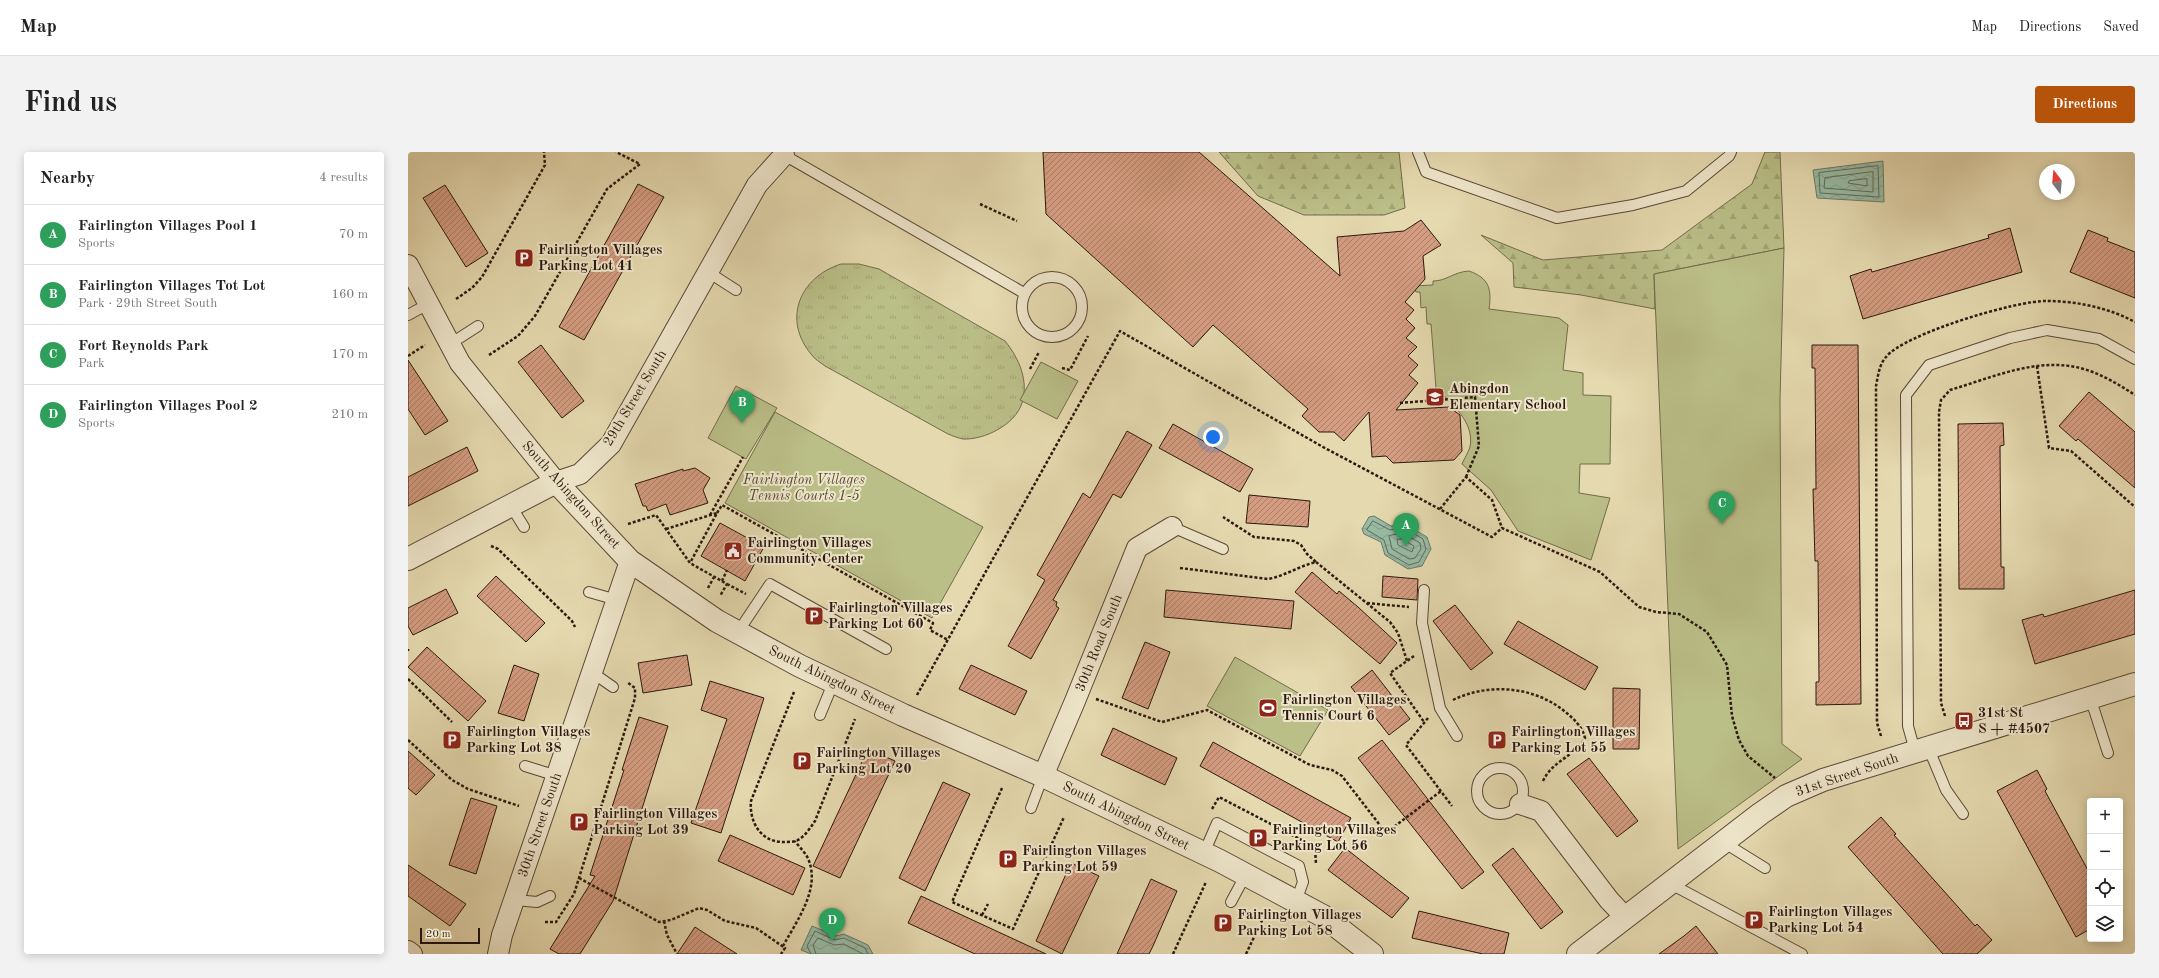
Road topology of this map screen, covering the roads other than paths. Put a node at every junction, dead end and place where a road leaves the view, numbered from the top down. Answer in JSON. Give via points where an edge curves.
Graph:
{"nodes":[{"id":1,"x":1418,"y":152,"type":"edge"},
{"id":2,"x":1731,"y":152,"type":"edge"},
{"id":3,"x":784,"y":154,"type":"edge"},
{"id":4,"x":408,"y":265,"type":"edge"},
{"id":5,"x":708,"y":272,"type":"junction"},
{"id":6,"x":736,"y":290,"type":"dead end"},
{"id":7,"x":1024,"y":293,"type":"junction"},
{"id":8,"x":430,"y":303,"type":"junction"},
{"id":9,"x":408,"y":315,"type":"edge"},
{"id":10,"x":478,"y":326,"type":"dead end"},
{"id":11,"x":450,"y":344,"type":"junction"},
{"id":12,"x":2135,"y":359,"type":"edge"},
{"id":13,"x":556,"y":482,"type":"junction"},
{"id":14,"x":511,"y":506,"type":"junction"},
{"id":15,"x":524,"y":527,"type":"dead end"},
{"id":16,"x":1172,"y":527,"type":"joint"},
{"id":17,"x":1223,"y":549,"type":"dead end"},
{"id":18,"x":408,"y":559,"type":"edge"},
{"id":19,"x":630,"y":561,"type":"junction"},
{"id":20,"x":1424,"y":590,"type":"dead end"},
{"id":21,"x":589,"y":592,"type":"dead end"},
{"id":22,"x":617,"y":600,"type":"junction"},
{"id":23,"x":738,"y":632,"type":"junction"},
{"id":24,"x":886,"y":649,"type":"dead end"},
{"id":25,"x":593,"y":673,"type":"junction"},
{"id":26,"x":834,"y":681,"type":"junction"},
{"id":27,"x":2135,"y":684,"type":"edge"},
{"id":28,"x":613,"y":687,"type":"dead end"},
{"id":29,"x":2090,"y":697,"type":"junction"},
{"id":30,"x":820,"y":715,"type":"dead end"},
{"id":31,"x":1457,"y":736,"type":"dead end"},
{"id":32,"x":1922,"y":749,"type":"junction"},
{"id":33,"x":2108,"y":753,"type":"dead end"},
{"id":34,"x":525,"y":766,"type":"dead end"},
{"id":35,"x":557,"y":776,"type":"junction"},
{"id":36,"x":1043,"y":776,"type":"junction"},
{"id":37,"x":1520,"y":804,"type":"junction"},
{"id":38,"x":1031,"y":808,"type":"dead end"},
{"id":39,"x":1963,"y":814,"type":"dead end"},
{"id":40,"x":1723,"y":842,"type":"junction"},
{"id":41,"x":1204,"y":853,"type":"junction"},
{"id":42,"x":1765,"y":868,"type":"dead end"},
{"id":43,"x":1246,"y":874,"type":"junction"},
{"id":44,"x":1669,"y":883,"type":"junction"},
{"id":45,"x":550,"y":896,"type":"dead end"},
{"id":46,"x":514,"y":900,"type":"junction"},
{"id":47,"x":1231,"y":902,"type":"dead end"},
{"id":48,"x":1296,"y":902,"type":"junction"},
{"id":49,"x":1625,"y":917,"type":"junction"},
{"id":50,"x":408,"y":952,"type":"edge"},
{"id":51,"x":412,"y":954,"type":"edge"},
{"id":52,"x":498,"y":954,"type":"edge"},
{"id":53,"x":1372,"y":954,"type":"edge"},
{"id":54,"x":1578,"y":954,"type":"edge"},
{"id":55,"x":1802,"y":954,"type":"edge"}],
"edges":[{"from":1,"to":2,"type":"lane","via":[[1426,172],[1558,218],[1633,205],[1686,191]]},
{"from":3,"to":5,"type":"street","name":"29th Street South","via":[[756,185]]},
{"from":3,"to":7,"type":"lane"},
{"from":4,"to":8,"type":"street","name":"South Abingdon Street"},
{"from":5,"to":6,"type":"lane"},
{"from":5,"to":13,"type":"street","name":"29th Street South","via":[[611,444],[580,474]]},
{"from":7,"to":7,"type":"lane","via":[[1024,321],[1039,334],[1048,337],[1067,334],[1080,319],[1081,299],[1077,289],[1069,282],[1060,278],[1045,278],[1031,285]]},
{"from":8,"to":9,"type":"lane"},
{"from":8,"to":11,"type":"street","name":"South Abingdon Street"},
{"from":10,"to":11,"type":"lane"},
{"from":11,"to":13,"type":"street","name":"South Abingdon Street","via":[[460,363]]},
{"from":12,"to":32,"type":"lane","via":[[2099,339],[2047,330],[2010,338],[1929,364],[1906,395],[1908,726]]},
{"from":13,"to":14,"type":"street","name":"29th Street South"},
{"from":13,"to":19,"type":"street","name":"South Abingdon Street"},
{"from":14,"to":15,"type":"lane"},
{"from":14,"to":18,"type":"street","name":"29th Street South"},
{"from":16,"to":17,"type":"lane"},
{"from":16,"to":36,"type":"street","name":"30th Road South","via":[[1137,548]]},
{"from":19,"to":22,"type":"street","name":"30th Street South"},
{"from":19,"to":23,"type":"street","name":"South Abingdon Street","via":[[717,621]]},
{"from":20,"to":31,"type":"lane","via":[[1422,623],[1440,708]]},
{"from":21,"to":22,"type":"lane"},
{"from":22,"to":25,"type":"street","name":"30th Street South"},
{"from":23,"to":24,"type":"lane","via":[[770,584]]},
{"from":23,"to":26,"type":"street","name":"South Abingdon Street","via":[[800,666]]},
{"from":25,"to":28,"type":"lane"},
{"from":25,"to":35,"type":"street","name":"30th Street South"},
{"from":26,"to":30,"type":"lane"},
{"from":26,"to":36,"type":"street","name":"South Abingdon Street","via":[[903,715]]},
{"from":27,"to":29,"type":"street","name":"31st Street South"},
{"from":29,"to":32,"type":"street","name":"31st Street South"},
{"from":29,"to":33,"type":"lane"},
{"from":32,"to":39,"type":"lane"},
{"from":32,"to":40,"type":"street","name":"31st Street South","via":[[1822,780],[1786,796]]},
{"from":34,"to":35,"type":"lane"},
{"from":35,"to":46,"type":"street","name":"30th Street South"},
{"from":36,"to":38,"type":"lane"},
{"from":36,"to":41,"type":"street","name":"South Abingdon Street"},
{"from":37,"to":37,"type":"lane","via":[[1523,786],[1516,774],[1510,770],[1494,769],[1481,777],[1478,784],[1478,799],[1487,811],[1502,814]]},
{"from":37,"to":49,"type":"street","via":[[1541,811]]},
{"from":40,"to":42,"type":"lane"},
{"from":40,"to":44,"type":"street","name":"31st Street South"},
{"from":41,"to":43,"type":"street","name":"South Abingdon Street"},
{"from":41,"to":48,"type":"lane","via":[[1217,823],[1299,866],[1303,882]]},
{"from":43,"to":47,"type":"lane"},
{"from":43,"to":48,"type":"street","name":"South Abingdon Street"},
{"from":44,"to":49,"type":"street","name":"31st Street South"},
{"from":44,"to":55,"type":"lane"},
{"from":45,"to":46,"type":"lane","via":[[537,902]]},
{"from":46,"to":52,"type":"street","name":"30th Street South"},
{"from":48,"to":53,"type":"street","name":"South Abingdon Street","via":[[1323,916]]},
{"from":49,"to":54,"type":"street","name":"31st Street South"},
{"from":50,"to":51,"type":"street"}]}
